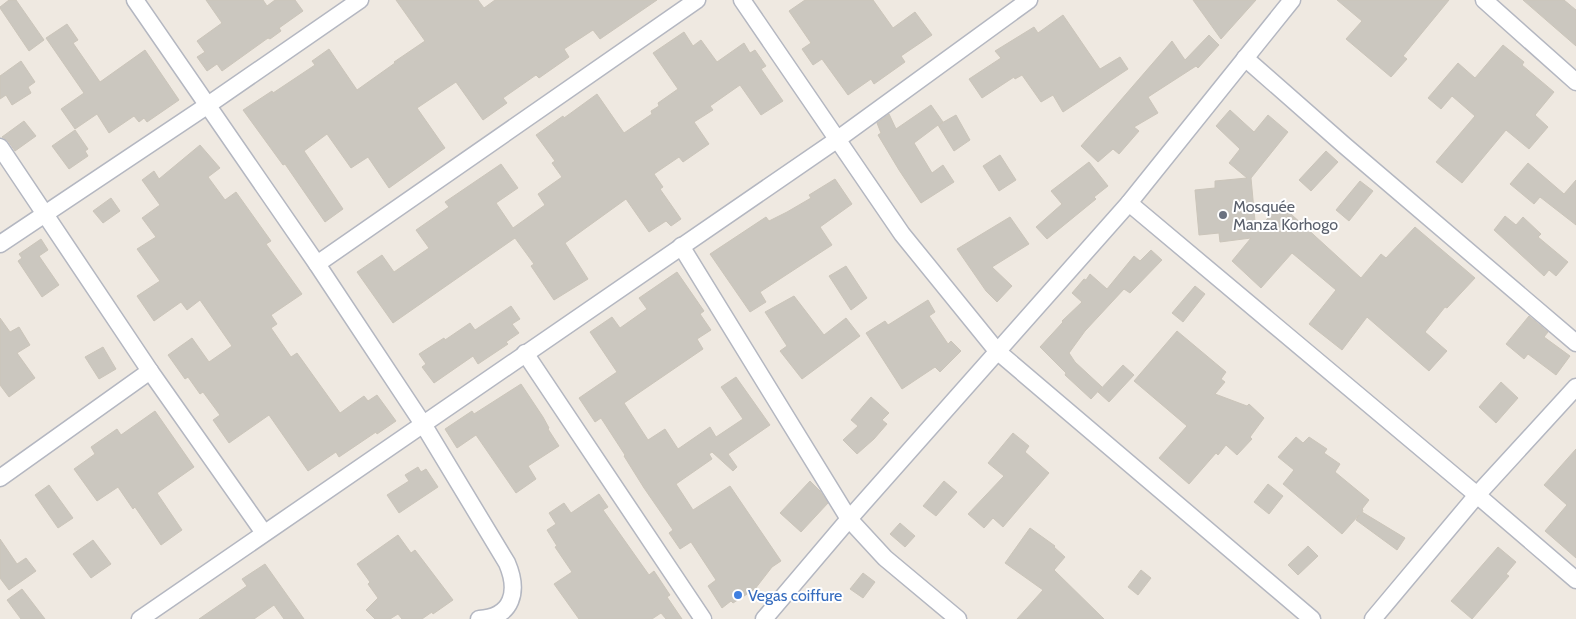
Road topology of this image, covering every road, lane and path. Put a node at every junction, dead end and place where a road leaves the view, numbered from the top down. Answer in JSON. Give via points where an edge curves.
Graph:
{"nodes":[{"id":1,"x":135,"y":0,"type":"edge"},
{"id":2,"x":360,"y":0,"type":"edge"},
{"id":3,"x":697,"y":0,"type":"edge"},
{"id":4,"x":742,"y":0,"type":"edge"},
{"id":5,"x":1028,"y":0,"type":"edge"},
{"id":6,"x":1292,"y":0,"type":"edge"},
{"id":7,"x":1484,"y":0,"type":"edge"},
{"id":8,"x":1245,"y":58,"type":"junction"},
{"id":9,"x":1576,"y":82,"type":"edge"},
{"id":10,"x":208,"y":105,"type":"junction"},
{"id":11,"x":838,"y":138,"type":"junction"},
{"id":12,"x":0,"y":148,"type":"edge"},
{"id":13,"x":1129,"y":203,"type":"junction"},
{"id":14,"x":45,"y":213,"type":"junction"},
{"id":15,"x":0,"y":244,"type":"edge"},
{"id":16,"x":680,"y":246,"type":"junction"},
{"id":17,"x":317,"y":264,"type":"junction"},
{"id":18,"x":1576,"y":343,"type":"edge"},
{"id":19,"x":997,"y":352,"type":"junction"},
{"id":20,"x":525,"y":353,"type":"junction"},
{"id":21,"x":150,"y":371,"type":"junction"},
{"id":22,"x":1576,"y":387,"type":"edge"},
{"id":23,"x":423,"y":424,"type":"junction"},
{"id":24,"x":0,"y":478,"type":"edge"},
{"id":25,"x":1477,"y":494,"type":"junction"},
{"id":26,"x":849,"y":518,"type":"junction"},
{"id":27,"x":264,"y":533,"type":"junction"},
{"id":28,"x":1576,"y":580,"type":"edge"},
{"id":29,"x":140,"y":619,"type":"edge"},
{"id":30,"x":479,"y":619,"type":"edge"},
{"id":31,"x":703,"y":619,"type":"edge"},
{"id":32,"x":764,"y":619,"type":"edge"},
{"id":33,"x":958,"y":619,"type":"edge"},
{"id":34,"x":1312,"y":619,"type":"edge"},
{"id":35,"x":1373,"y":619,"type":"edge"}],
"edges":[{"from":1,"to":10,"type":"street"},
{"from":2,"to":10,"type":"street"},
{"from":3,"to":17,"type":"street"},
{"from":4,"to":11,"type":"street"},
{"from":5,"to":11,"type":"street"},
{"from":6,"to":8,"type":"street"},
{"from":7,"to":9,"type":"street"},
{"from":8,"to":13,"type":"street"},
{"from":8,"to":18,"type":"street"},
{"from":10,"to":14,"type":"street"},
{"from":10,"to":17,"type":"street"},
{"from":11,"to":16,"type":"street"},
{"from":11,"to":19,"type":"street","via":[[902,234]]},
{"from":12,"to":14,"type":"street"},
{"from":13,"to":19,"type":"street"},
{"from":13,"to":25,"type":"street"},
{"from":14,"to":15,"type":"street"},
{"from":14,"to":21,"type":"street"},
{"from":16,"to":20,"type":"street"},
{"from":16,"to":26,"type":"street"},
{"from":17,"to":23,"type":"street"},
{"from":19,"to":26,"type":"street"},
{"from":19,"to":34,"type":"street"},
{"from":20,"to":23,"type":"street"},
{"from":20,"to":31,"type":"street"},
{"from":21,"to":24,"type":"street"},
{"from":21,"to":27,"type":"street"},
{"from":22,"to":25,"type":"street"},
{"from":23,"to":27,"type":"street"},
{"from":23,"to":30,"type":"street","via":[[513,576],[514,592],[510,603],[501,614]]},
{"from":25,"to":28,"type":"street"},
{"from":25,"to":35,"type":"street"},
{"from":26,"to":32,"type":"street"},
{"from":26,"to":33,"type":"street","via":[[886,558]]},
{"from":27,"to":29,"type":"street"}]}
